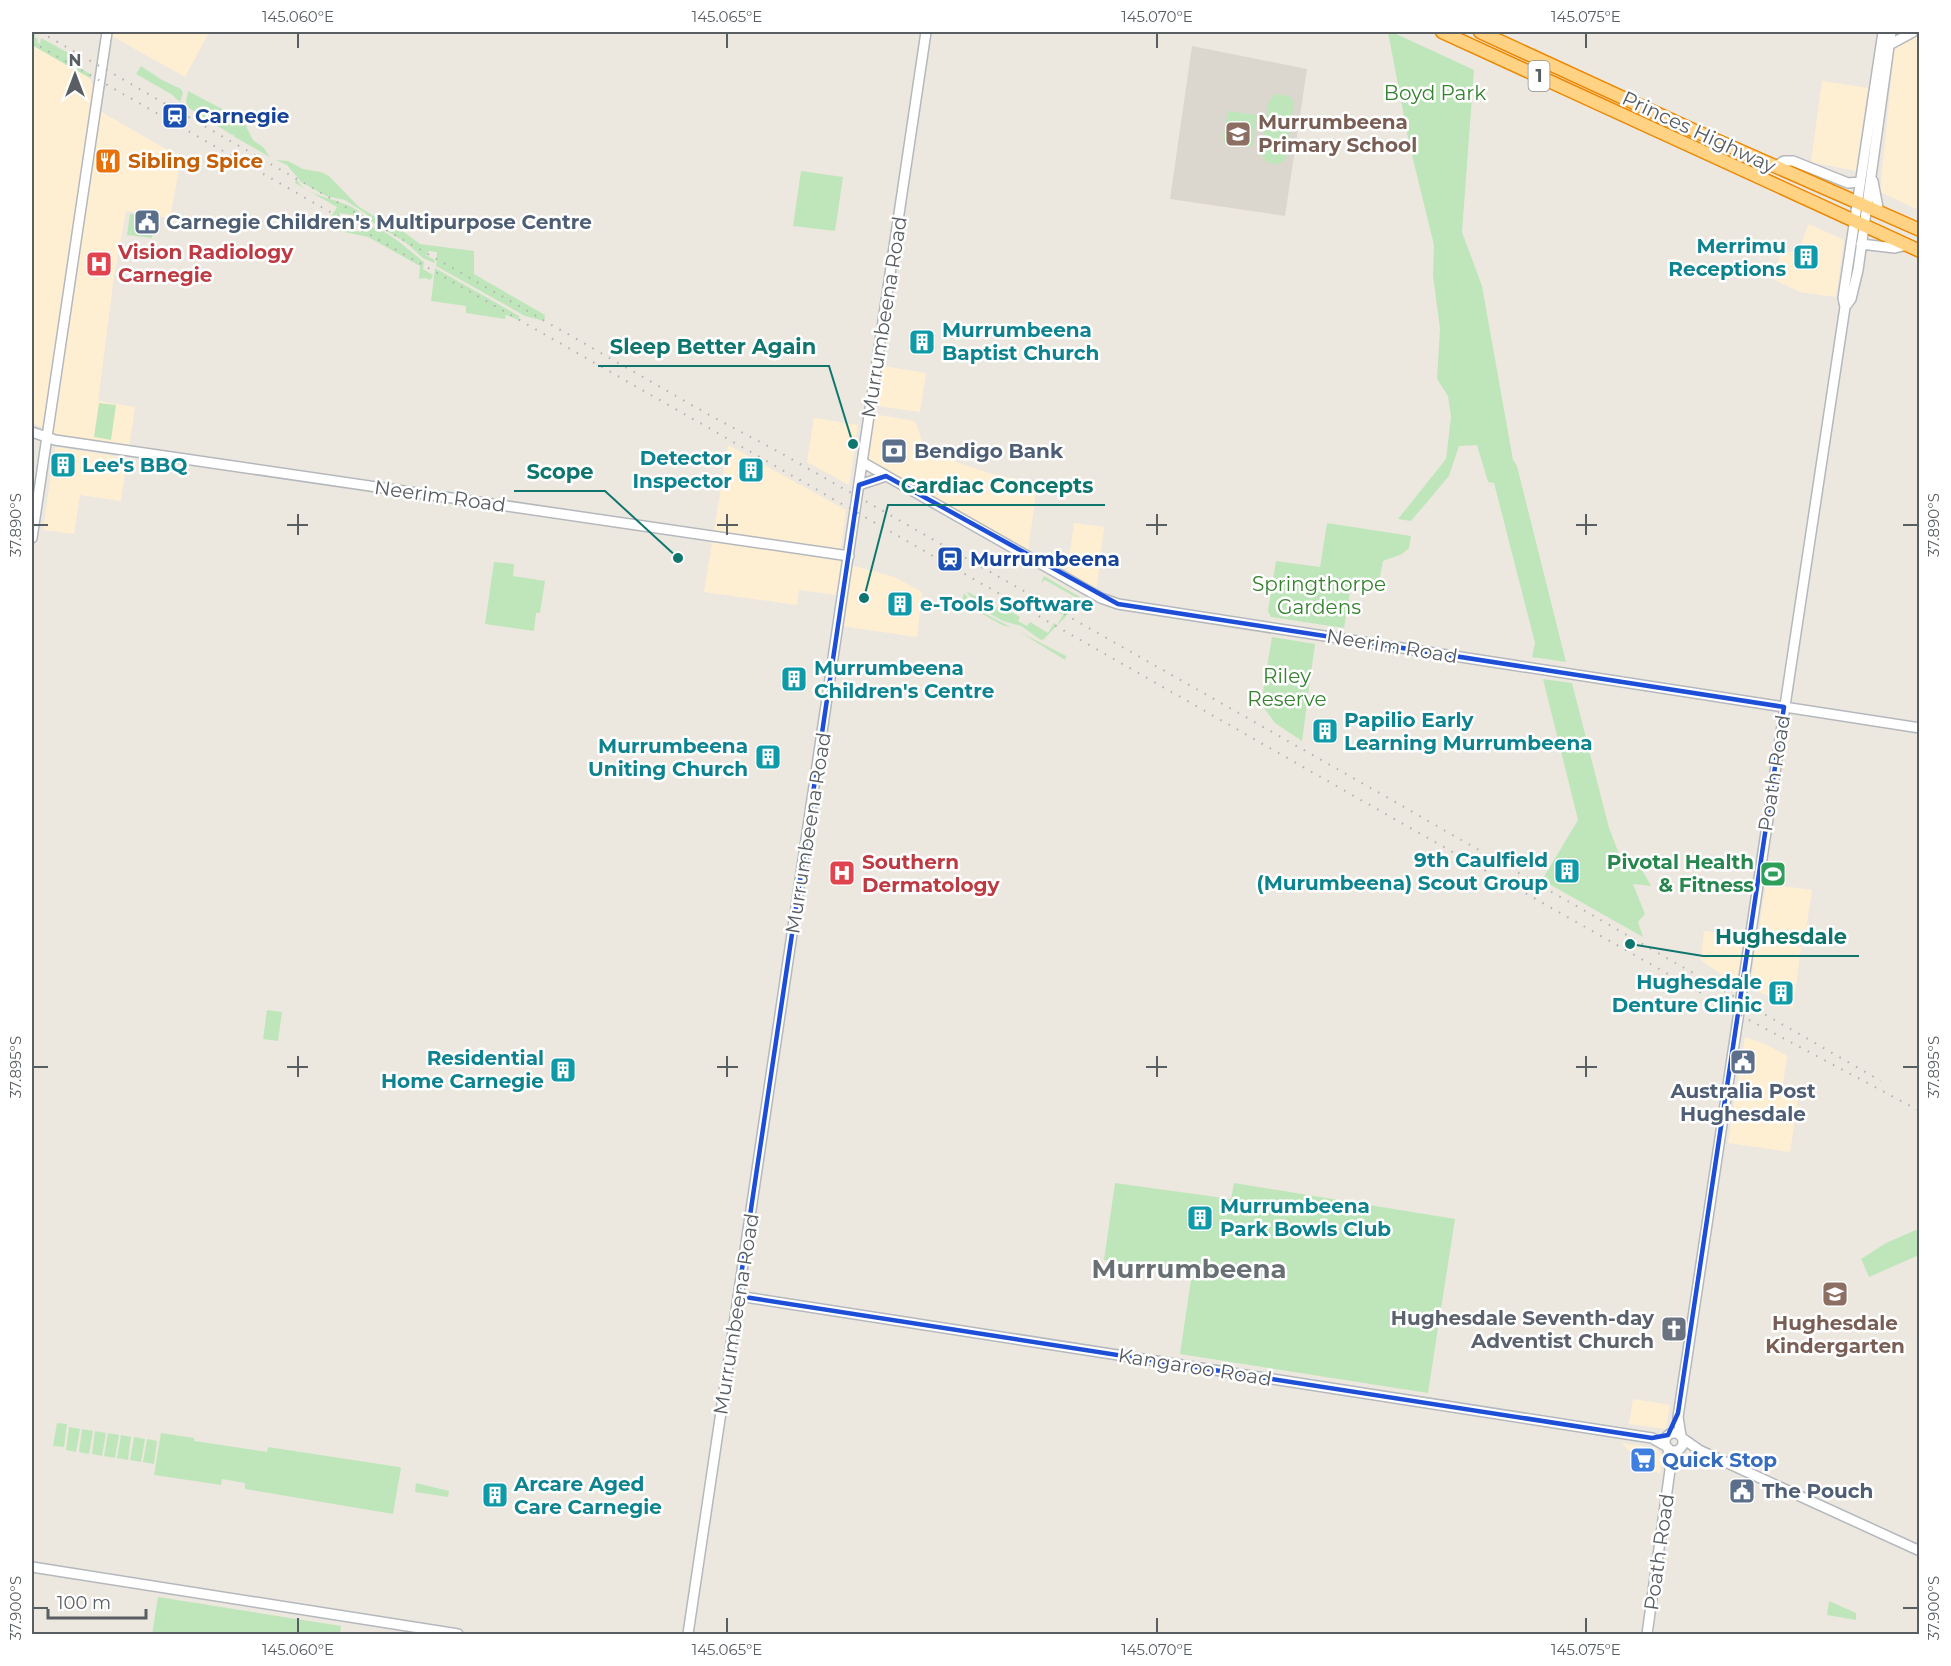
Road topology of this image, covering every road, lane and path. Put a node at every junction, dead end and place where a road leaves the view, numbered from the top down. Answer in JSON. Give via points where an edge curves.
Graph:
{"nodes":[{"id":1,"x":107,"y":32,"type":"edge"},
{"id":2,"x":927,"y":32,"type":"edge"},
{"id":3,"x":1442,"y":32,"type":"edge"},
{"id":4,"x":1480,"y":32,"type":"edge"},
{"id":5,"x":1883,"y":32,"type":"edge"},
{"id":6,"x":1891,"y":32,"type":"edge"},
{"id":7,"x":1913,"y":32,"type":"edge"},
{"id":8,"x":1889,"y":45,"type":"junction"},
{"id":9,"x":1774,"y":167,"type":"junction"},
{"id":10,"x":1871,"y":176,"type":"junction"},
{"id":11,"x":1860,"y":183,"type":"junction"},
{"id":12,"x":1862,"y":206,"type":"junction"},
{"id":13,"x":1879,"y":213,"type":"junction"},
{"id":14,"x":1858,"y":227,"type":"junction"},
{"id":15,"x":1919,"y":230,"type":"edge"},
{"id":16,"x":1861,"y":244,"type":"junction"},
{"id":17,"x":1906,"y":245,"type":"junction"},
{"id":18,"x":1920,"y":251,"type":"edge"},
{"id":19,"x":1845,"y":307,"type":"junction"},
{"id":20,"x":32,"y":432,"type":"edge"},
{"id":21,"x":47,"y":438,"type":"junction"},
{"id":22,"x":862,"y":462,"type":"junction"},
{"id":23,"x":886,"y":476,"type":"junction"},
{"id":24,"x":859,"y":485,"type":"junction"},
{"id":25,"x":32,"y":538,"type":"edge"},
{"id":26,"x":849,"y":556,"type":"junction"},
{"id":27,"x":1784,"y":707,"type":"junction"},
{"id":28,"x":1920,"y":728,"type":"edge"},
{"id":29,"x":738,"y":1296,"type":"junction"},
{"id":30,"x":1678,"y":1417,"type":"junction"},
{"id":31,"x":1681,"y":1437,"type":"junction"},
{"id":32,"x":1668,"y":1441,"type":"junction"},
{"id":33,"x":1679,"y":1449,"type":"junction"},
{"id":34,"x":1699,"y":1450,"type":"junction"},
{"id":35,"x":1670,"y":1470,"type":"junction"},
{"id":36,"x":1920,"y":1551,"type":"edge"},
{"id":37,"x":32,"y":1567,"type":"edge"},
{"id":38,"x":458,"y":1635,"type":"edge"},
{"id":39,"x":688,"y":1635,"type":"edge"},
{"id":40,"x":1647,"y":1635,"type":"edge"}],
"edges":[{"from":1,"to":21,"type":"street"},
{"from":2,"to":22,"type":"street","name":"Murrumbeena Road"},
{"from":3,"to":14,"type":"highway","name":"Princes Highway","number":"1"},
{"from":4,"to":9,"type":"highway","name":"Princes Highway","number":"1"},
{"from":5,"to":11,"type":"street"},
{"from":6,"to":8,"type":"street"},
{"from":7,"to":8,"type":"street"},
{"from":8,"to":10,"type":"street"},
{"from":9,"to":11,"type":"street","via":[[1797,161],[1848,183]]},
{"from":9,"to":12,"type":"highway","name":"Princes Highway","number":"1"},
{"from":10,"to":12,"type":"street"},
{"from":10,"to":13,"type":"street"},
{"from":11,"to":12,"type":"street"},
{"from":12,"to":13,"type":"highway","name":"Princes Highway","number":"1"},
{"from":12,"to":14,"type":"street"},
{"from":13,"to":15,"type":"highway","name":"Princes Highway","number":"1"},
{"from":14,"to":16,"type":"street","name":"Poath Road"},
{"from":14,"to":17,"type":"highway","number":"1"},
{"from":14,"to":19,"type":"street","name":"Poath Road","via":[[1843,298]]},
{"from":16,"to":17,"type":"street","via":[[1895,248]]},
{"from":16,"to":19,"type":"street","name":"Poath Road","via":[[1851,299]]},
{"from":17,"to":18,"type":"highway","number":"1"},
{"from":19,"to":27,"type":"street","name":"Poath Road"},
{"from":20,"to":21,"type":"street","name":"Neerim Road"},
{"from":21,"to":25,"type":"street"},
{"from":21,"to":26,"type":"street","name":"Neerim Road"},
{"from":22,"to":23,"type":"street","name":"Neerim Road"},
{"from":22,"to":24,"type":"street","name":"Murrumbeena Road"},
{"from":23,"to":24,"type":"street"},
{"from":23,"to":27,"type":"street","name":"Neerim Road","via":[[1109,602]]},
{"from":24,"to":26,"type":"street","name":"Murrumbeena Road"},
{"from":26,"to":29,"type":"street","name":"Murrumbeena Road"},
{"from":27,"to":28,"type":"street","name":"Neerim Road"},
{"from":27,"to":30,"type":"street","name":"Poath Road"},
{"from":29,"to":32,"type":"street","name":"Kangaroo Road"},
{"from":29,"to":39,"type":"street","name":"Murrumbeena Road"},
{"from":30,"to":31,"type":"street","name":"Poath Road"},
{"from":30,"to":32,"type":"street","name":"Poath Road"},
{"from":31,"to":32,"type":"street","via":[[1676,1433]]},
{"from":31,"to":33,"type":"street","via":[[1683,1444]]},
{"from":31,"to":34,"type":"street"},
{"from":32,"to":33,"type":"street","via":[[1672,1450]]},
{"from":32,"to":35,"type":"street","name":"Poath Road"},
{"from":33,"to":34,"type":"street"},
{"from":33,"to":35,"type":"street","name":"Poath Road"},
{"from":34,"to":36,"type":"street"},
{"from":35,"to":40,"type":"street","name":"Poath Road"},
{"from":37,"to":38,"type":"street"}]}
